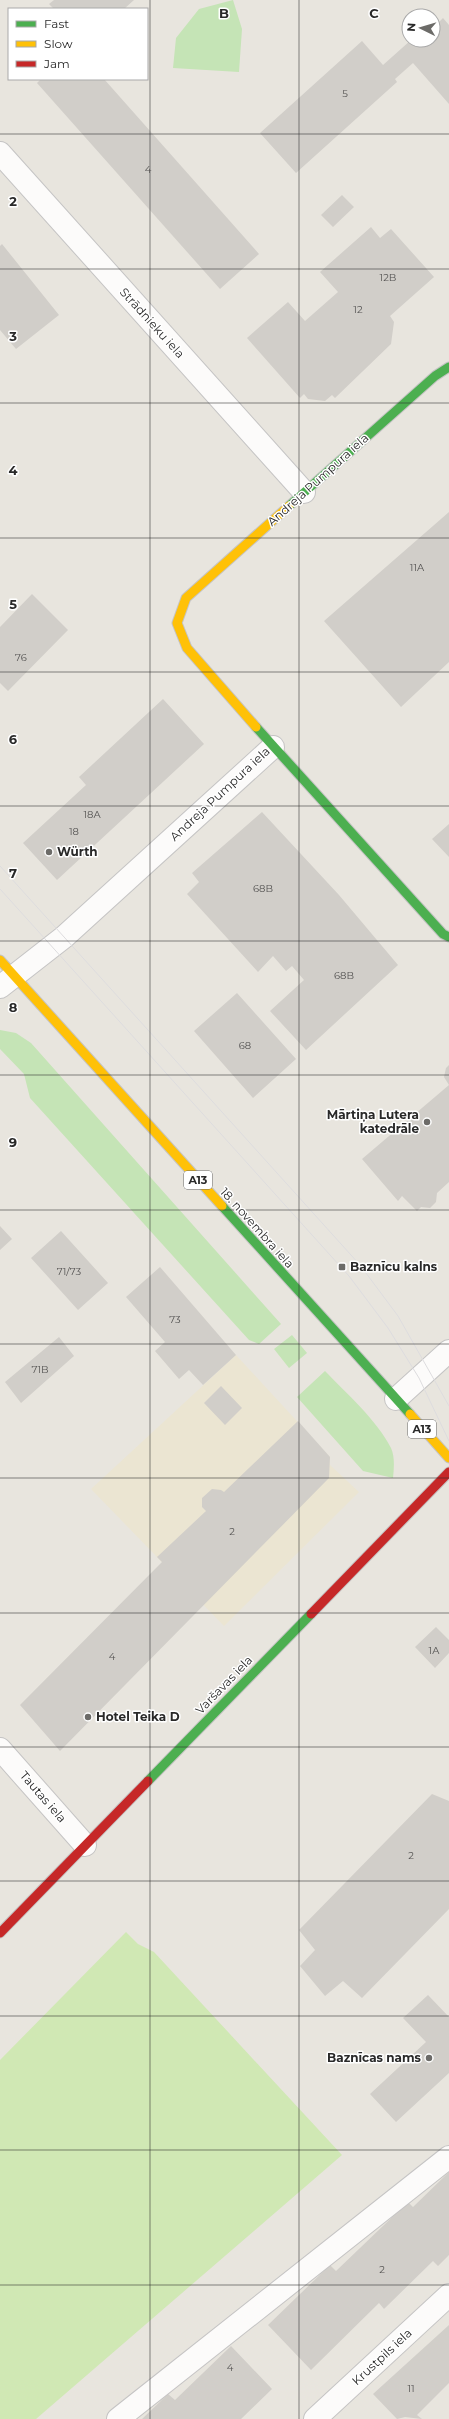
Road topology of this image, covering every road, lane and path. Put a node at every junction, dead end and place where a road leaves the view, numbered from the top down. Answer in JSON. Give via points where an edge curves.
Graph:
{"nodes":[{"id":1,"x":0,"y":153,"type":"edge"},
{"id":2,"x":449,"y":367,"type":"edge"},
{"id":3,"x":304,"y":492,"type":"junction"},
{"id":4,"x":273,"y":747,"type":"junction"},
{"id":5,"x":449,"y":937,"type":"edge"},
{"id":6,"x":0,"y":960,"type":"edge"},
{"id":7,"x":7,"y":982,"type":"edge"},
{"id":8,"x":449,"y":1351,"type":"edge"},
{"id":9,"x":396,"y":1399,"type":"junction"},
{"id":10,"x":449,"y":1458,"type":"edge"},
{"id":11,"x":449,"y":1472,"type":"edge"},
{"id":12,"x":0,"y":1748,"type":"edge"},
{"id":13,"x":85,"y":1845,"type":"junction"},
{"id":14,"x":0,"y":1933,"type":"edge"},
{"id":15,"x":449,"y":2157,"type":"edge"},
{"id":16,"x":449,"y":2295,"type":"edge"},
{"id":17,"x":118,"y":2419,"type":"edge"},
{"id":18,"x":315,"y":2419,"type":"edge"}],
"edges":[{"from":1,"to":3,"type":"street","name":"Strādnieku iela"},
{"from":2,"to":3,"type":"street","name":"Andreja Pumpura iela","via":[[434,376]]},
{"from":3,"to":4,"type":"street","name":"Andreja Pumpura iela","via":[[186,598],[176,622],[186,648]]},
{"from":4,"to":5,"type":"street","via":[[443,934]]},
{"from":4,"to":7,"type":"street","name":"Andreja Pumpura iela","via":[[75,927]]},
{"from":6,"to":7,"type":"street","name":"18. novembra iela","number":"A13"},
{"from":7,"to":9,"type":"street","name":"18. novembra iela","number":"A13"},
{"from":8,"to":9,"type":"street"},
{"from":9,"to":10,"type":"street","name":"18. novembra iela","number":"A13"},
{"from":11,"to":13,"type":"street","name":"Varšavas iela"},
{"from":12,"to":13,"type":"street","name":"Tautas iela"},
{"from":13,"to":14,"type":"street","name":"Varšavas iela"},
{"from":15,"to":17,"type":"street"},
{"from":16,"to":18,"type":"street","name":"Krustpils iela"}]}
